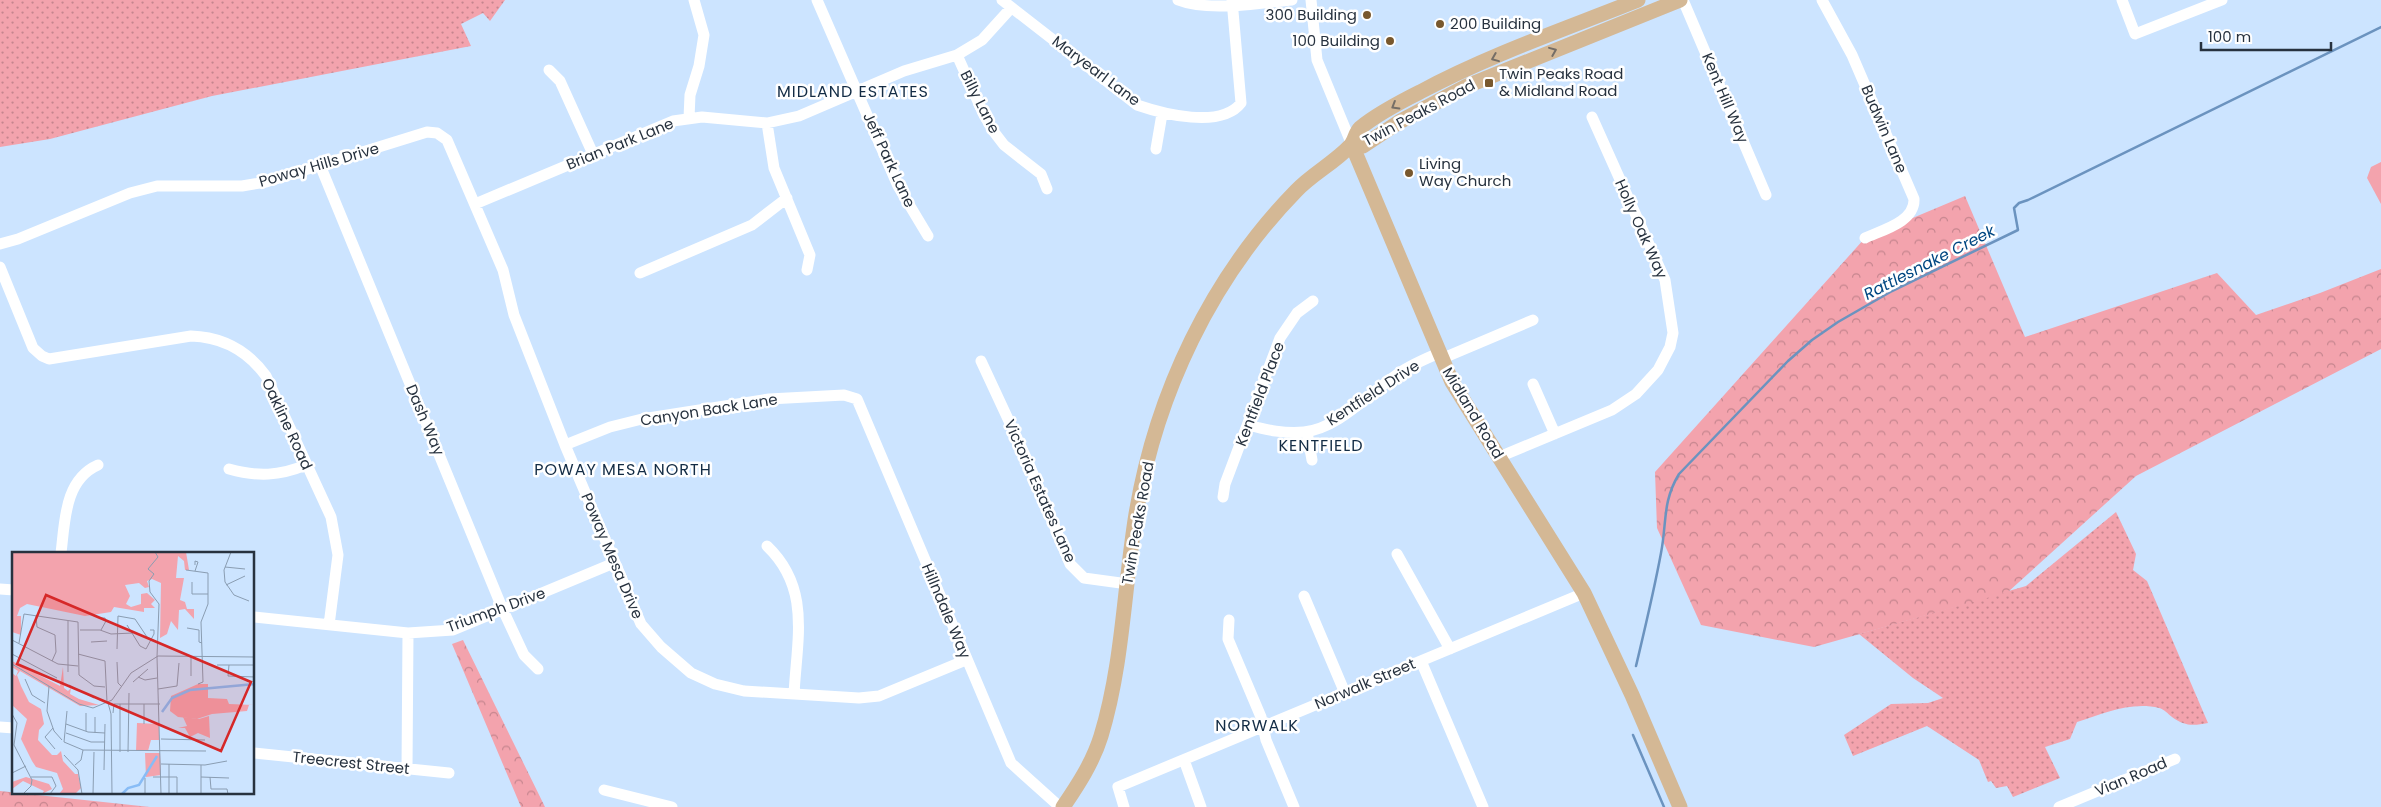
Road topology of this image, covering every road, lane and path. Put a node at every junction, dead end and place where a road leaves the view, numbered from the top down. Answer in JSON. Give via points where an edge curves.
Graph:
{"nodes":[{"id":1,"x":694,"y":0,"type":"edge"},
{"id":2,"x":817,"y":0,"type":"edge"},
{"id":3,"x":1002,"y":0,"type":"edge"},
{"id":4,"x":1178,"y":0,"type":"edge"},
{"id":5,"x":1292,"y":0,"type":"edge"},
{"id":6,"x":1311,"y":0,"type":"edge"},
{"id":7,"x":1638,"y":0,"type":"edge"},
{"id":8,"x":1682,"y":0,"type":"edge"},
{"id":9,"x":1822,"y":0,"type":"edge"},
{"id":10,"x":2122,"y":0,"type":"edge"},
{"id":11,"x":2222,"y":0,"type":"edge"},
{"id":12,"x":1232,"y":2,"type":"edge"},
{"id":13,"x":1011,"y":8,"type":"junction"},
{"id":14,"x":957,"y":55,"type":"junction"},
{"id":15,"x":549,"y":70,"type":"dead end"},
{"id":16,"x":858,"y":91,"type":"junction"},
{"id":17,"x":1162,"y":114,"type":"junction"},
{"id":18,"x":1592,"y":117,"type":"dead end"},
{"id":19,"x":689,"y":118,"type":"junction"},
{"id":20,"x":767,"y":123,"type":"junction"},
{"id":21,"x":437,"y":133,"type":"joint"},
{"id":22,"x":1352,"y":145,"type":"junction"},
{"id":23,"x":1156,"y":149,"type":"dead end"},
{"id":24,"x":593,"y":154,"type":"junction"},
{"id":25,"x":320,"y":165,"type":"junction"},
{"id":26,"x":1047,"y":189,"type":"dead end"},
{"id":27,"x":1766,"y":195,"type":"dead end"},
{"id":28,"x":786,"y":198,"type":"junction"},
{"id":29,"x":475,"y":204,"type":"junction"},
{"id":30,"x":928,"y":236,"type":"dead end"},
{"id":31,"x":1865,"y":238,"type":"dead end"},
{"id":32,"x":0,"y":244,"type":"edge"},
{"id":33,"x":0,"y":267,"type":"edge"},
{"id":34,"x":807,"y":270,"type":"dead end"},
{"id":35,"x":640,"y":273,"type":"dead end"},
{"id":36,"x":1313,"y":301,"type":"dead end"},
{"id":37,"x":1533,"y":320,"type":"dead end"},
{"id":38,"x":1440,"y":356,"type":"junction"},
{"id":39,"x":981,"y":361,"type":"dead end"},
{"id":40,"x":1533,"y":384,"type":"dead end"},
{"id":41,"x":856,"y":399,"type":"joint"},
{"id":42,"x":1248,"y":425,"type":"junction"},
{"id":43,"x":1307,"y":432,"type":"junction"},
{"id":44,"x":1554,"y":434,"type":"junction"},
{"id":45,"x":565,"y":445,"type":"junction"},
{"id":46,"x":1499,"y":457,"type":"junction"},
{"id":47,"x":1312,"y":460,"type":"dead end"},
{"id":48,"x":98,"y":465,"type":"dead end"},
{"id":49,"x":306,"y":465,"type":"junction"},
{"id":50,"x":230,"y":469,"type":"dead end"},
{"id":51,"x":1223,"y":497,"type":"dead end"},
{"id":52,"x":767,"y":546,"type":"dead end"},
{"id":53,"x":61,"y":552,"type":"edge"},
{"id":54,"x":1397,"y":554,"type":"dead end"},
{"id":55,"x":614,"y":563,"type":"junction"},
{"id":56,"x":1128,"y":584,"type":"junction"},
{"id":57,"x":1584,"y":593,"type":"junction"},
{"id":58,"x":1304,"y":596,"type":"dead end"},
{"id":59,"x":503,"y":610,"type":"junction"},
{"id":60,"x":255,"y":617,"type":"edge"},
{"id":61,"x":1229,"y":620,"type":"dead end"},
{"id":62,"x":329,"y":625,"type":"junction"},
{"id":63,"x":408,"y":633,"type":"junction"},
{"id":64,"x":1450,"y":649,"type":"junction"},
{"id":65,"x":966,"y":660,"type":"junction"},
{"id":66,"x":1421,"y":661,"type":"junction"},
{"id":67,"x":538,"y":668,"type":"dead end"},
{"id":68,"x":1345,"y":693,"type":"junction"},
{"id":69,"x":794,"y":694,"type":"junction"},
{"id":70,"x":1262,"y":727,"type":"junction"},
{"id":71,"x":255,"y":753,"type":"edge"},
{"id":72,"x":2175,"y":758,"type":"dead end"},
{"id":73,"x":1184,"y":760,"type":"junction"},
{"id":74,"x":407,"y":769,"type":"junction"},
{"id":75,"x":449,"y":773,"type":"dead end"},
{"id":76,"x":604,"y":790,"type":"dead end"},
{"id":77,"x":651,"y":805,"type":"edge"},
{"id":78,"x":672,"y":807,"type":"edge"},
{"id":79,"x":1061,"y":807,"type":"edge"},
{"id":80,"x":1124,"y":807,"type":"edge"},
{"id":81,"x":1201,"y":807,"type":"edge"},
{"id":82,"x":1294,"y":807,"type":"edge"},
{"id":83,"x":1484,"y":807,"type":"edge"},
{"id":84,"x":1680,"y":807,"type":"edge"},
{"id":85,"x":2059,"y":807,"type":"edge"}],
"edges":[{"from":1,"to":19,"type":"street","via":[[704,34],[690,95]]},
{"from":2,"to":16,"type":"street","name":"Jeff Park Lane"},
{"from":3,"to":13,"type":"street","name":"Maryearl Lane"},
{"from":4,"to":12,"type":"street","via":[[1199,6]]},
{"from":5,"to":12,"type":"street"},
{"from":6,"to":22,"type":"street","name":"Midland Road","via":[[1317,60]]},
{"from":7,"to":22,"type":"main road","name":"Twin Peaks Road","one_way":true,"via":[[1438,82],[1359,129]]},
{"from":22,"to":8,"type":"main road","name":"Twin Peaks Road","one_way":true,"via":[[1363,146],[1399,122],[1467,86]]},
{"from":8,"to":27,"type":"street","name":"Kent Hill Way"},
{"from":9,"to":31,"type":"street","name":"Budwin Lane","via":[[1852,56],[1914,199],[1909,216]]},
{"from":10,"to":11,"type":"street","via":[[2135,34]]},
{"from":12,"to":17,"type":"street","name":"Maryearl Lane","via":[[1241,103],[1230,112],[1206,116]]},
{"from":13,"to":14,"type":"street","name":"Brian Park Lane","via":[[982,40]]},
{"from":13,"to":17,"type":"street","name":"Maryearl Lane","via":[[1137,105]]},
{"from":14,"to":16,"type":"street","name":"Brian Park Lane","via":[[904,71]]},
{"from":14,"to":26,"type":"street","name":"Billy Lane","via":[[994,132],[1004,145],[1040,174]]},
{"from":15,"to":24,"type":"street","via":[[560,81]]},
{"from":16,"to":20,"type":"street","name":"Brian Park Lane","via":[[799,116]]},
{"from":16,"to":30,"type":"street","name":"Jeff Park Lane","via":[[898,186]]},
{"from":17,"to":23,"type":"street"},
{"from":18,"to":44,"type":"street","name":"Holly Oak Way","via":[[1665,280],[1673,333],[1658,370],[1636,394],[1612,410]]},
{"from":19,"to":20,"type":"street","name":"Brian Park Lane"},
{"from":19,"to":24,"type":"street","name":"Brian Park Lane","via":[[673,121]]},
{"from":20,"to":28,"type":"street","via":[[774,168]]},
{"from":21,"to":25,"type":"street","name":"Poway Hills Drive","via":[[427,132]]},
{"from":21,"to":29,"type":"street","name":"Poway Mesa Drive","via":[[447,140]]},
{"from":22,"to":38,"type":"main road","name":"Midland Road"},
{"from":22,"to":56,"type":"main road","name":"Twin Peaks Road","via":[[1297,189],[1273,216],[1227,278],[1188,347],[1162,408],[1144,474]]},
{"from":24,"to":29,"type":"street","name":"Brian Park Lane"},
{"from":25,"to":32,"type":"street","name":"Poway Hills Drive","via":[[242,186],[157,186],[130,193]]},
{"from":25,"to":59,"type":"street","name":"Dash Way"},
{"from":28,"to":34,"type":"street","via":[[810,254]]},
{"from":28,"to":35,"type":"street","via":[[752,225]]},
{"from":29,"to":45,"type":"street","name":"Poway Mesa Drive","via":[[503,270],[514,315]]},
{"from":33,"to":49,"type":"street","name":"Oakline Road","via":[[33,348],[49,359],[191,336],[208,336],[233,345],[256,362],[266,376]]},
{"from":36,"to":42,"type":"street","name":"Kentfield Place","via":[[1298,313],[1280,338]]},
{"from":37,"to":38,"type":"street","name":"Kentfield Drive"},
{"from":38,"to":43,"type":"street","name":"Kentfield Drive","via":[[1406,368],[1344,415]]},
{"from":38,"to":46,"type":"main road","name":"Midland Road","via":[[1452,382]]},
{"from":39,"to":56,"type":"street","name":"Victoria Estates Lane","via":[[1029,464],[1070,564],[1084,578]]},
{"from":40,"to":44,"type":"street"},
{"from":41,"to":45,"type":"street","name":"Canyon Back Lane","via":[[844,395],[769,399],[642,419],[610,427]]},
{"from":41,"to":65,"type":"street","name":"Hillndale Way"},
{"from":42,"to":43,"type":"street","name":"Kentfield Drive","via":[[1274,431]]},
{"from":42,"to":51,"type":"street","name":"Kentfield Place"},
{"from":43,"to":47,"type":"street"},
{"from":44,"to":46,"type":"street","name":"Holly Oak Way"},
{"from":45,"to":55,"type":"street","name":"Poway Mesa Drive"},
{"from":46,"to":57,"type":"main road","name":"Midland Road"},
{"from":48,"to":53,"type":"street","via":[[78,480],[67,504]]},
{"from":49,"to":50,"type":"street","via":[[270,476]]},
{"from":49,"to":62,"type":"street","name":"Oakline Road","via":[[330,517],[336,540],[338,555]]},
{"from":52,"to":69,"type":"street","via":[[782,560],[794,585],[799,610]]},
{"from":54,"to":64,"type":"street"},
{"from":55,"to":59,"type":"street","name":"Triumph Drive"},
{"from":55,"to":69,"type":"street","name":"Poway Mesa Drive","via":[[641,624],[691,673],[715,684],[744,690]]},
{"from":56,"to":79,"type":"main road","name":"Twin Peaks Road","via":[[1113,683],[1100,737],[1090,761]]},
{"from":57,"to":64,"type":"street","name":"Norwalk Street"},
{"from":57,"to":84,"type":"main road","name":"Midland Road"},
{"from":58,"to":68,"type":"street"},
{"from":59,"to":63,"type":"street","name":"Triumph Drive","via":[[453,630]]},
{"from":59,"to":67,"type":"street","name":"Dash Way","via":[[524,655]]},
{"from":60,"to":62,"type":"street","name":"Triumph Drive"},
{"from":61,"to":70,"type":"street","via":[[1228,639],[1261,717]]},
{"from":62,"to":63,"type":"street","name":"Triumph Drive"},
{"from":63,"to":74,"type":"street"},
{"from":64,"to":66,"type":"street","name":"Norwalk Street"},
{"from":65,"to":69,"type":"street","name":"Poway Mesa Drive","via":[[879,696]]},
{"from":65,"to":79,"type":"street","name":"Hillndale Way","via":[[1011,763]]},
{"from":66,"to":68,"type":"street","name":"Norwalk Street"},
{"from":66,"to":83,"type":"street"},
{"from":68,"to":70,"type":"street","name":"Norwalk Street"},
{"from":70,"to":73,"type":"street","name":"Norwalk Street"},
{"from":70,"to":82,"type":"street"},
{"from":71,"to":74,"type":"street","name":"Treecrest Street"},
{"from":72,"to":85,"type":"street","name":"Vian Road"},
{"from":73,"to":80,"type":"street","name":"Norwalk Street","via":[[1118,787]]},
{"from":73,"to":81,"type":"street"},
{"from":74,"to":75,"type":"street","name":"Treecrest Street"},
{"from":76,"to":77,"type":"street"},
{"from":77,"to":78,"type":"street"}]}
